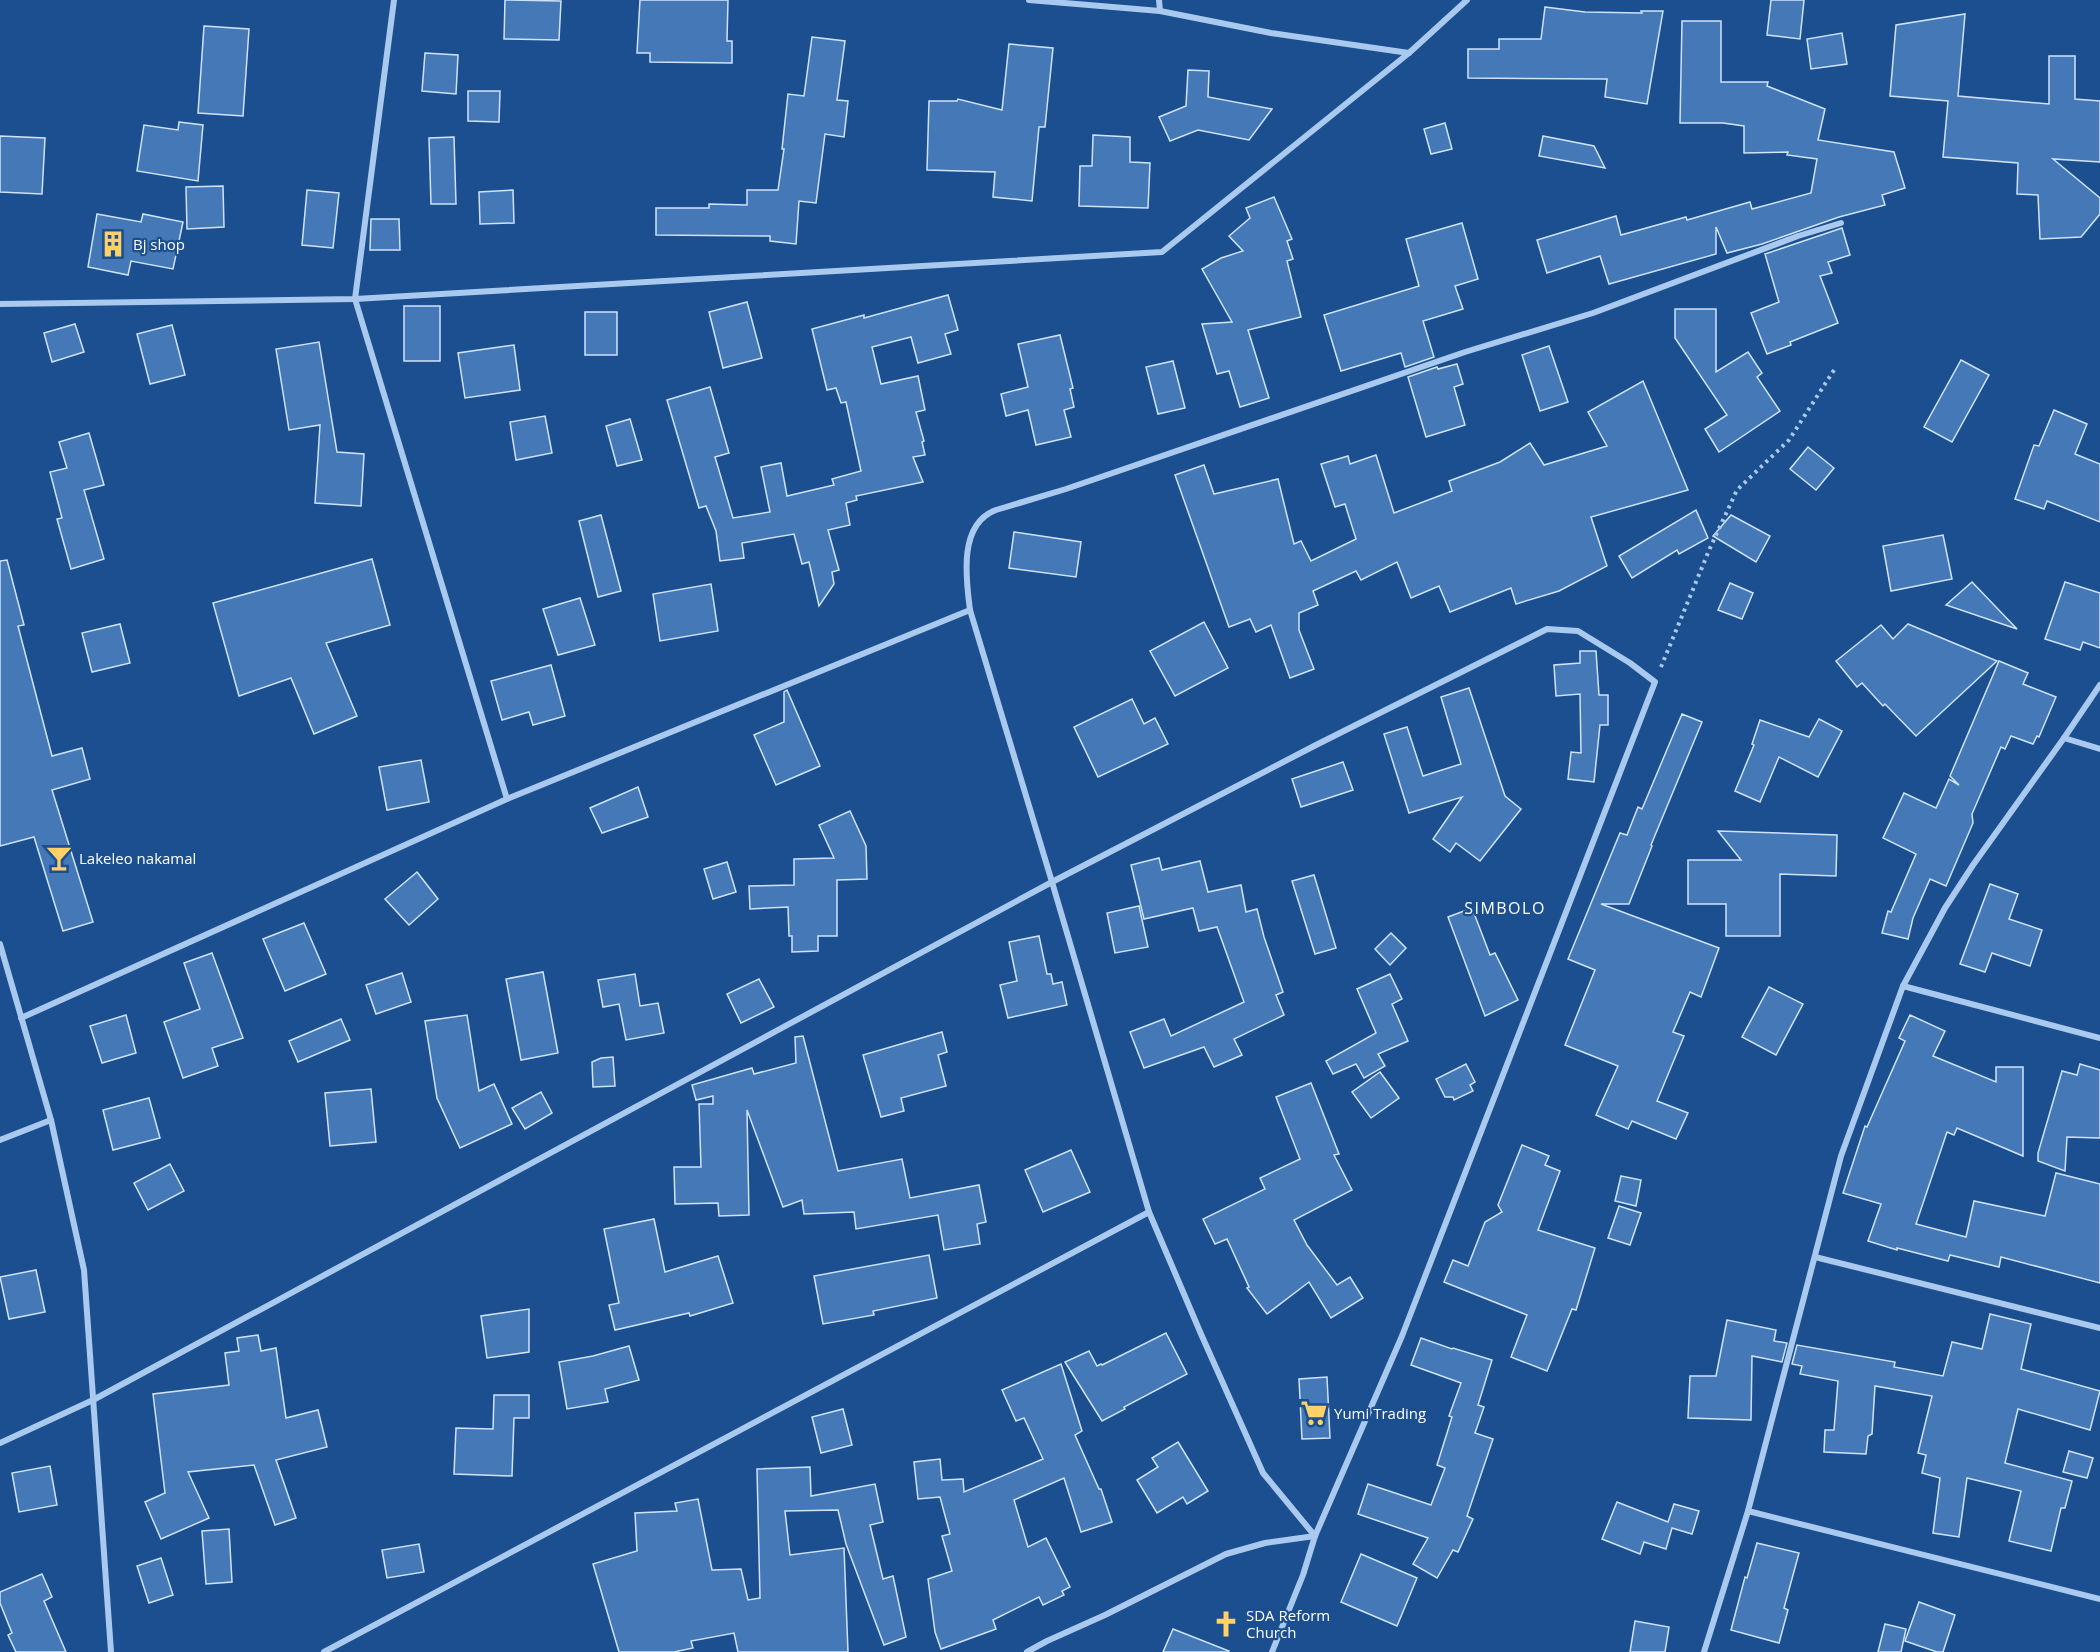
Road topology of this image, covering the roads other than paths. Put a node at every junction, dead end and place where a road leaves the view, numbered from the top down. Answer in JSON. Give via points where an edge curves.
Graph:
{"nodes":[{"id":1,"x":394,"y":0,"type":"edge"},
{"id":2,"x":1029,"y":0,"type":"edge"},
{"id":3,"x":1158,"y":0,"type":"edge"},
{"id":4,"x":1467,"y":0,"type":"edge"},
{"id":5,"x":1160,"y":11,"type":"junction"},
{"id":6,"x":1409,"y":53,"type":"junction"},
{"id":7,"x":1841,"y":223,"type":"dead end"},
{"id":8,"x":355,"y":299,"type":"junction"},
{"id":9,"x":0,"y":304,"type":"edge"},
{"id":10,"x":970,"y":610,"type":"junction"},
{"id":11,"x":2100,"y":685,"type":"edge"},
{"id":12,"x":2064,"y":738,"type":"junction"},
{"id":13,"x":2100,"y":748,"type":"edge"},
{"id":14,"x":507,"y":799,"type":"junction"},
{"id":15,"x":1052,"y":882,"type":"junction"},
{"id":16,"x":0,"y":944,"type":"edge"},
{"id":17,"x":1904,"y":986,"type":"junction"},
{"id":18,"x":21,"y":1018,"type":"junction"},
{"id":19,"x":2100,"y":1038,"type":"edge"},
{"id":20,"x":51,"y":1120,"type":"junction"},
{"id":21,"x":0,"y":1140,"type":"edge"},
{"id":22,"x":1149,"y":1212,"type":"junction"},
{"id":23,"x":1815,"y":1257,"type":"junction"},
{"id":24,"x":2100,"y":1328,"type":"edge"},
{"id":25,"x":93,"y":1401,"type":"junction"},
{"id":26,"x":0,"y":1443,"type":"edge"},
{"id":27,"x":1748,"y":1510,"type":"junction"},
{"id":28,"x":1315,"y":1536,"type":"junction"},
{"id":29,"x":2100,"y":1599,"type":"edge"},
{"id":30,"x":1047,"y":1641,"type":"junction"},
{"id":31,"x":111,"y":1652,"type":"edge"},
{"id":32,"x":324,"y":1652,"type":"edge"},
{"id":33,"x":1027,"y":1652,"type":"edge"},
{"id":34,"x":1041,"y":1652,"type":"edge"},
{"id":35,"x":1272,"y":1652,"type":"edge"},
{"id":36,"x":1704,"y":1652,"type":"edge"}],
"edges":[{"from":1,"to":8,"type":"street"},
{"from":2,"to":5,"type":"street"},
{"from":3,"to":5,"type":"street"},
{"from":4,"to":6,"type":"street"},
{"from":5,"to":6,"type":"street","via":[[1271,33]]},
{"from":6,"to":8,"type":"street","via":[[1161,252]]},
{"from":7,"to":10,"type":"street","via":[[1593,313],[1465,352],[986,514],[973,530],[965,566]]},
{"from":8,"to":9,"type":"street"},
{"from":8,"to":14,"type":"street"},
{"from":10,"to":14,"type":"street"},
{"from":10,"to":15,"type":"street"},
{"from":11,"to":12,"type":"street"},
{"from":12,"to":13,"type":"street"},
{"from":12,"to":17,"type":"street","via":[[1945,908]]},
{"from":14,"to":18,"type":"street"},
{"from":15,"to":22,"type":"street"},
{"from":15,"to":25,"type":"street"},
{"from":15,"to":28,"type":"street","via":[[1547,629],[1578,631],[1655,682],[1402,1336]]},
{"from":16,"to":18,"type":"street"},
{"from":17,"to":19,"type":"street"},
{"from":17,"to":23,"type":"street","via":[[1841,1156]]},
{"from":18,"to":20,"type":"street"},
{"from":20,"to":21,"type":"street"},
{"from":20,"to":25,"type":"street","via":[[84,1270]]},
{"from":22,"to":28,"type":"street","via":[[1263,1473]]},
{"from":22,"to":32,"type":"street"},
{"from":23,"to":24,"type":"street"},
{"from":23,"to":27,"type":"street"},
{"from":25,"to":26,"type":"street"},
{"from":25,"to":31,"type":"street"},
{"from":27,"to":29,"type":"street"},
{"from":27,"to":36,"type":"street"},
{"from":28,"to":30,"type":"street","via":[[1264,1543],[1226,1554]]},
{"from":28,"to":35,"type":"street"},
{"from":30,"to":33,"type":"street"},
{"from":30,"to":34,"type":"street"}]}
